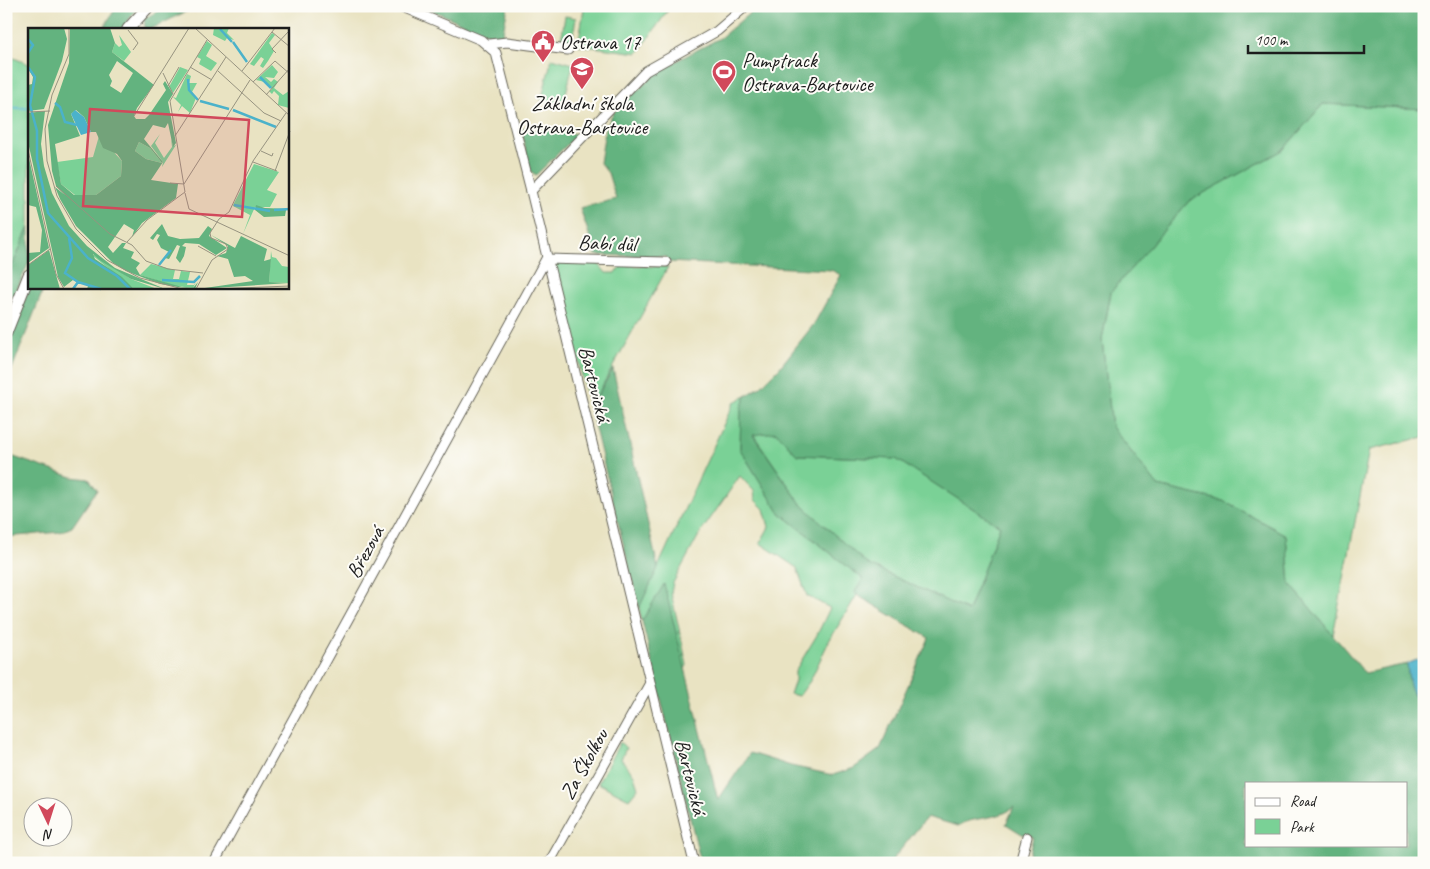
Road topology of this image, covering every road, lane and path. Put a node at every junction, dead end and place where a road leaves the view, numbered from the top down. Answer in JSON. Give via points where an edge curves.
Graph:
{"nodes":[{"id":1,"x":149,"y":6,"type":"edge"},
{"id":2,"x":400,"y":6,"type":"edge"},
{"id":3,"x":746,"y":6,"type":"edge"},
{"id":4,"x":129,"y":28,"type":"edge"},
{"id":5,"x":489,"y":44,"type":"junction"},
{"id":6,"x":568,"y":50,"type":"dead end"},
{"id":7,"x":531,"y":191,"type":"junction"},
{"id":8,"x":546,"y":259,"type":"junction"},
{"id":9,"x":666,"y":262,"type":"dead end"},
{"id":10,"x":28,"y":277,"type":"edge"},
{"id":11,"x":6,"y":332,"type":"edge"},
{"id":12,"x":650,"y":683,"type":"junction"},
{"id":13,"x":1026,"y":837,"type":"dead end"},
{"id":14,"x":214,"y":863,"type":"edge"},
{"id":15,"x":549,"y":863,"type":"edge"},
{"id":16,"x":694,"y":863,"type":"edge"},
{"id":17,"x":1020,"y":863,"type":"edge"}],
"edges":[{"from":1,"to":4,"type":"street"},
{"from":2,"to":5,"type":"street"},
{"from":3,"to":7,"type":"street","via":[[717,30],[646,72]]},
{"from":5,"to":6,"type":"street","via":[[507,42]]},
{"from":5,"to":7,"type":"street","name":"Bartovická","via":[[498,60]]},
{"from":7,"to":8,"type":"street","name":"Bartovická"},
{"from":8,"to":9,"type":"street","name":"Babí důl"},
{"from":8,"to":12,"type":"street","name":"Bartovická"},
{"from":8,"to":14,"type":"street","name":"Březová"},
{"from":10,"to":11,"type":"street"},
{"from":12,"to":15,"type":"street","name":"Za Školkou"},
{"from":12,"to":16,"type":"street","name":"Bartovická"},
{"from":13,"to":17,"type":"street"}]}
